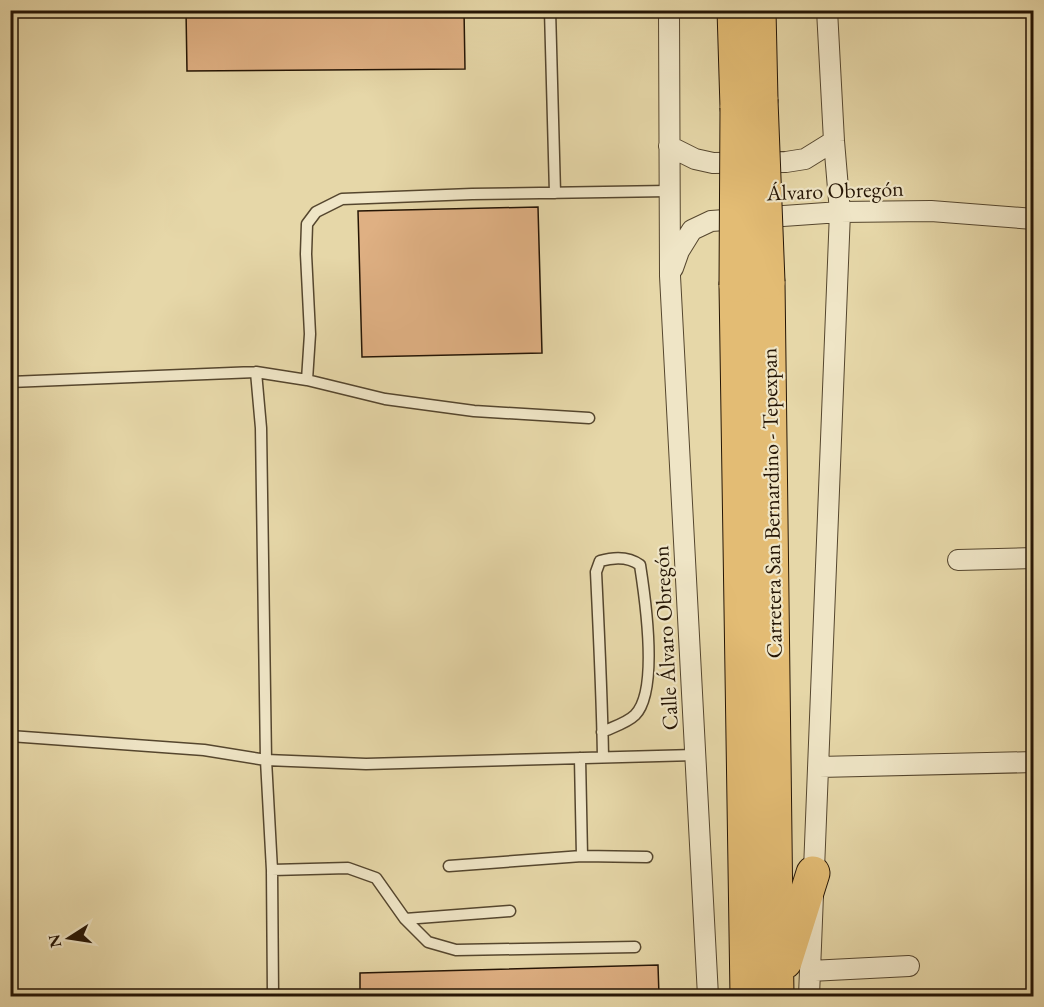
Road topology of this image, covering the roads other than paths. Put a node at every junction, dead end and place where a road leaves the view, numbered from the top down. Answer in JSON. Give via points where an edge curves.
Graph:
{"nodes":[{"id":1,"x":550,"y":10,"type":"edge"},
{"id":2,"x":669,"y":10,"type":"edge"},
{"id":3,"x":734,"y":10,"type":"edge"},
{"id":4,"x":759,"y":10,"type":"edge"},
{"id":5,"x":827,"y":10,"type":"edge"},
{"id":6,"x":749,"y":104,"type":"junction"},
{"id":7,"x":834,"y":141,"type":"junction"},
{"id":8,"x":669,"y":146,"type":"junction"},
{"id":9,"x":669,"y":191,"type":"junction"},
{"id":10,"x":555,"y":193,"type":"junction"},
{"id":11,"x":840,"y":212,"type":"junction"},
{"id":12,"x":1034,"y":219,"type":"edge"},
{"id":13,"x":670,"y":276,"type":"junction"},
{"id":14,"x":256,"y":372,"type":"junction"},
{"id":15,"x":308,"y":380,"type":"junction"},
{"id":16,"x":10,"y":382,"type":"edge"},
{"id":17,"x":589,"y":418,"type":"dead end"},
{"id":18,"x":1034,"y":558,"type":"edge"},
{"id":19,"x":958,"y":560,"type":"dead end"},
{"id":20,"x":602,"y":732,"type":"junction"},
{"id":21,"x":10,"y":736,"type":"edge"},
{"id":22,"x":695,"y":755,"type":"junction"},
{"id":23,"x":580,"y":758,"type":"junction"},
{"id":24,"x":603,"y":758,"type":"junction"},
{"id":25,"x":266,"y":760,"type":"junction"},
{"id":26,"x":1034,"y":762,"type":"edge"},
{"id":27,"x":819,"y":767,"type":"junction"},
{"id":28,"x":582,"y":856,"type":"junction"},
{"id":29,"x":647,"y":857,"type":"dead end"},
{"id":30,"x":449,"y":866,"type":"dead end"},
{"id":31,"x":272,"y":870,"type":"junction"},
{"id":32,"x":813,"y":873,"type":"junction"},
{"id":33,"x":510,"y":911,"type":"dead end"},
{"id":34,"x":405,"y":919,"type":"junction"},
{"id":35,"x":635,"y":947,"type":"dead end"},
{"id":36,"x":909,"y":966,"type":"dead end"},
{"id":37,"x":810,"y":971,"type":"junction"},
{"id":38,"x":767,"y":994,"type":"edge"},
{"id":39,"x":273,"y":996,"type":"edge"},
{"id":40,"x":708,"y":996,"type":"edge"},
{"id":41,"x":809,"y":996,"type":"edge"}],
"edges":[{"from":1,"to":10,"type":"lane"},
{"from":2,"to":8,"type":"street","name":"Calle Álvaro Obregón"},
{"from":3,"to":6,"type":"highway","name":"Carretera San Bernardino - Tepexpan"},
{"from":4,"to":6,"type":"highway","name":"Carretera San Bernardino - Tepexpan"},
{"from":5,"to":7,"type":"street"},
{"from":6,"to":38,"type":"highway","name":"Carretera San Bernardino - Tepexpan","bridge":true},
{"from":7,"to":8,"type":"street","via":[[805,159],[786,162],[713,163]]},
{"from":7,"to":11,"type":"street"},
{"from":8,"to":9,"type":"street","name":"Calle Álvaro Obregón"},
{"from":9,"to":10,"type":"lane"},
{"from":9,"to":13,"type":"street","name":"Calle Álvaro Obregón"},
{"from":10,"to":15,"type":"lane","via":[[342,199],[316,212],[307,224]]},
{"from":11,"to":12,"type":"street","name":"Álvaro Obregón","via":[[931,211]]},
{"from":11,"to":13,"type":"street","name":"Álvaro Obregón","via":[[711,221],[692,230]]},
{"from":11,"to":27,"type":"street"},
{"from":13,"to":22,"type":"street","name":"Calle Álvaro Obregón"},
{"from":14,"to":15,"type":"lane"},
{"from":14,"to":16,"type":"lane"},
{"from":14,"to":25,"type":"lane","via":[[261,428]]},
{"from":15,"to":17,"type":"lane","via":[[385,399],[474,411]]},
{"from":18,"to":19,"type":"street"},
{"from":20,"to":20,"type":"lane","via":[[596,572],[600,561],[631,558],[640,565],[648,617],[646,692],[636,714]]},
{"from":20,"to":24,"type":"lane"},
{"from":21,"to":25,"type":"lane","via":[[204,750]]},
{"from":22,"to":24,"type":"lane"},
{"from":22,"to":40,"type":"street","name":"Calle Álvaro Obregón"},
{"from":23,"to":24,"type":"lane"},
{"from":23,"to":25,"type":"lane","via":[[366,764]]},
{"from":23,"to":28,"type":"lane"},
{"from":25,"to":31,"type":"lane"},
{"from":26,"to":27,"type":"street"},
{"from":27,"to":32,"type":"street"},
{"from":28,"to":29,"type":"lane"},
{"from":28,"to":30,"type":"lane"},
{"from":31,"to":34,"type":"lane","via":[[348,868],[376,878]]},
{"from":31,"to":39,"type":"lane"},
{"from":32,"to":37,"type":"street"},
{"from":32,"to":38,"type":"highway"},
{"from":33,"to":34,"type":"lane"},
{"from":34,"to":35,"type":"lane","via":[[428,942],[456,950]]},
{"from":36,"to":37,"type":"street"},
{"from":37,"to":41,"type":"street"}]}
